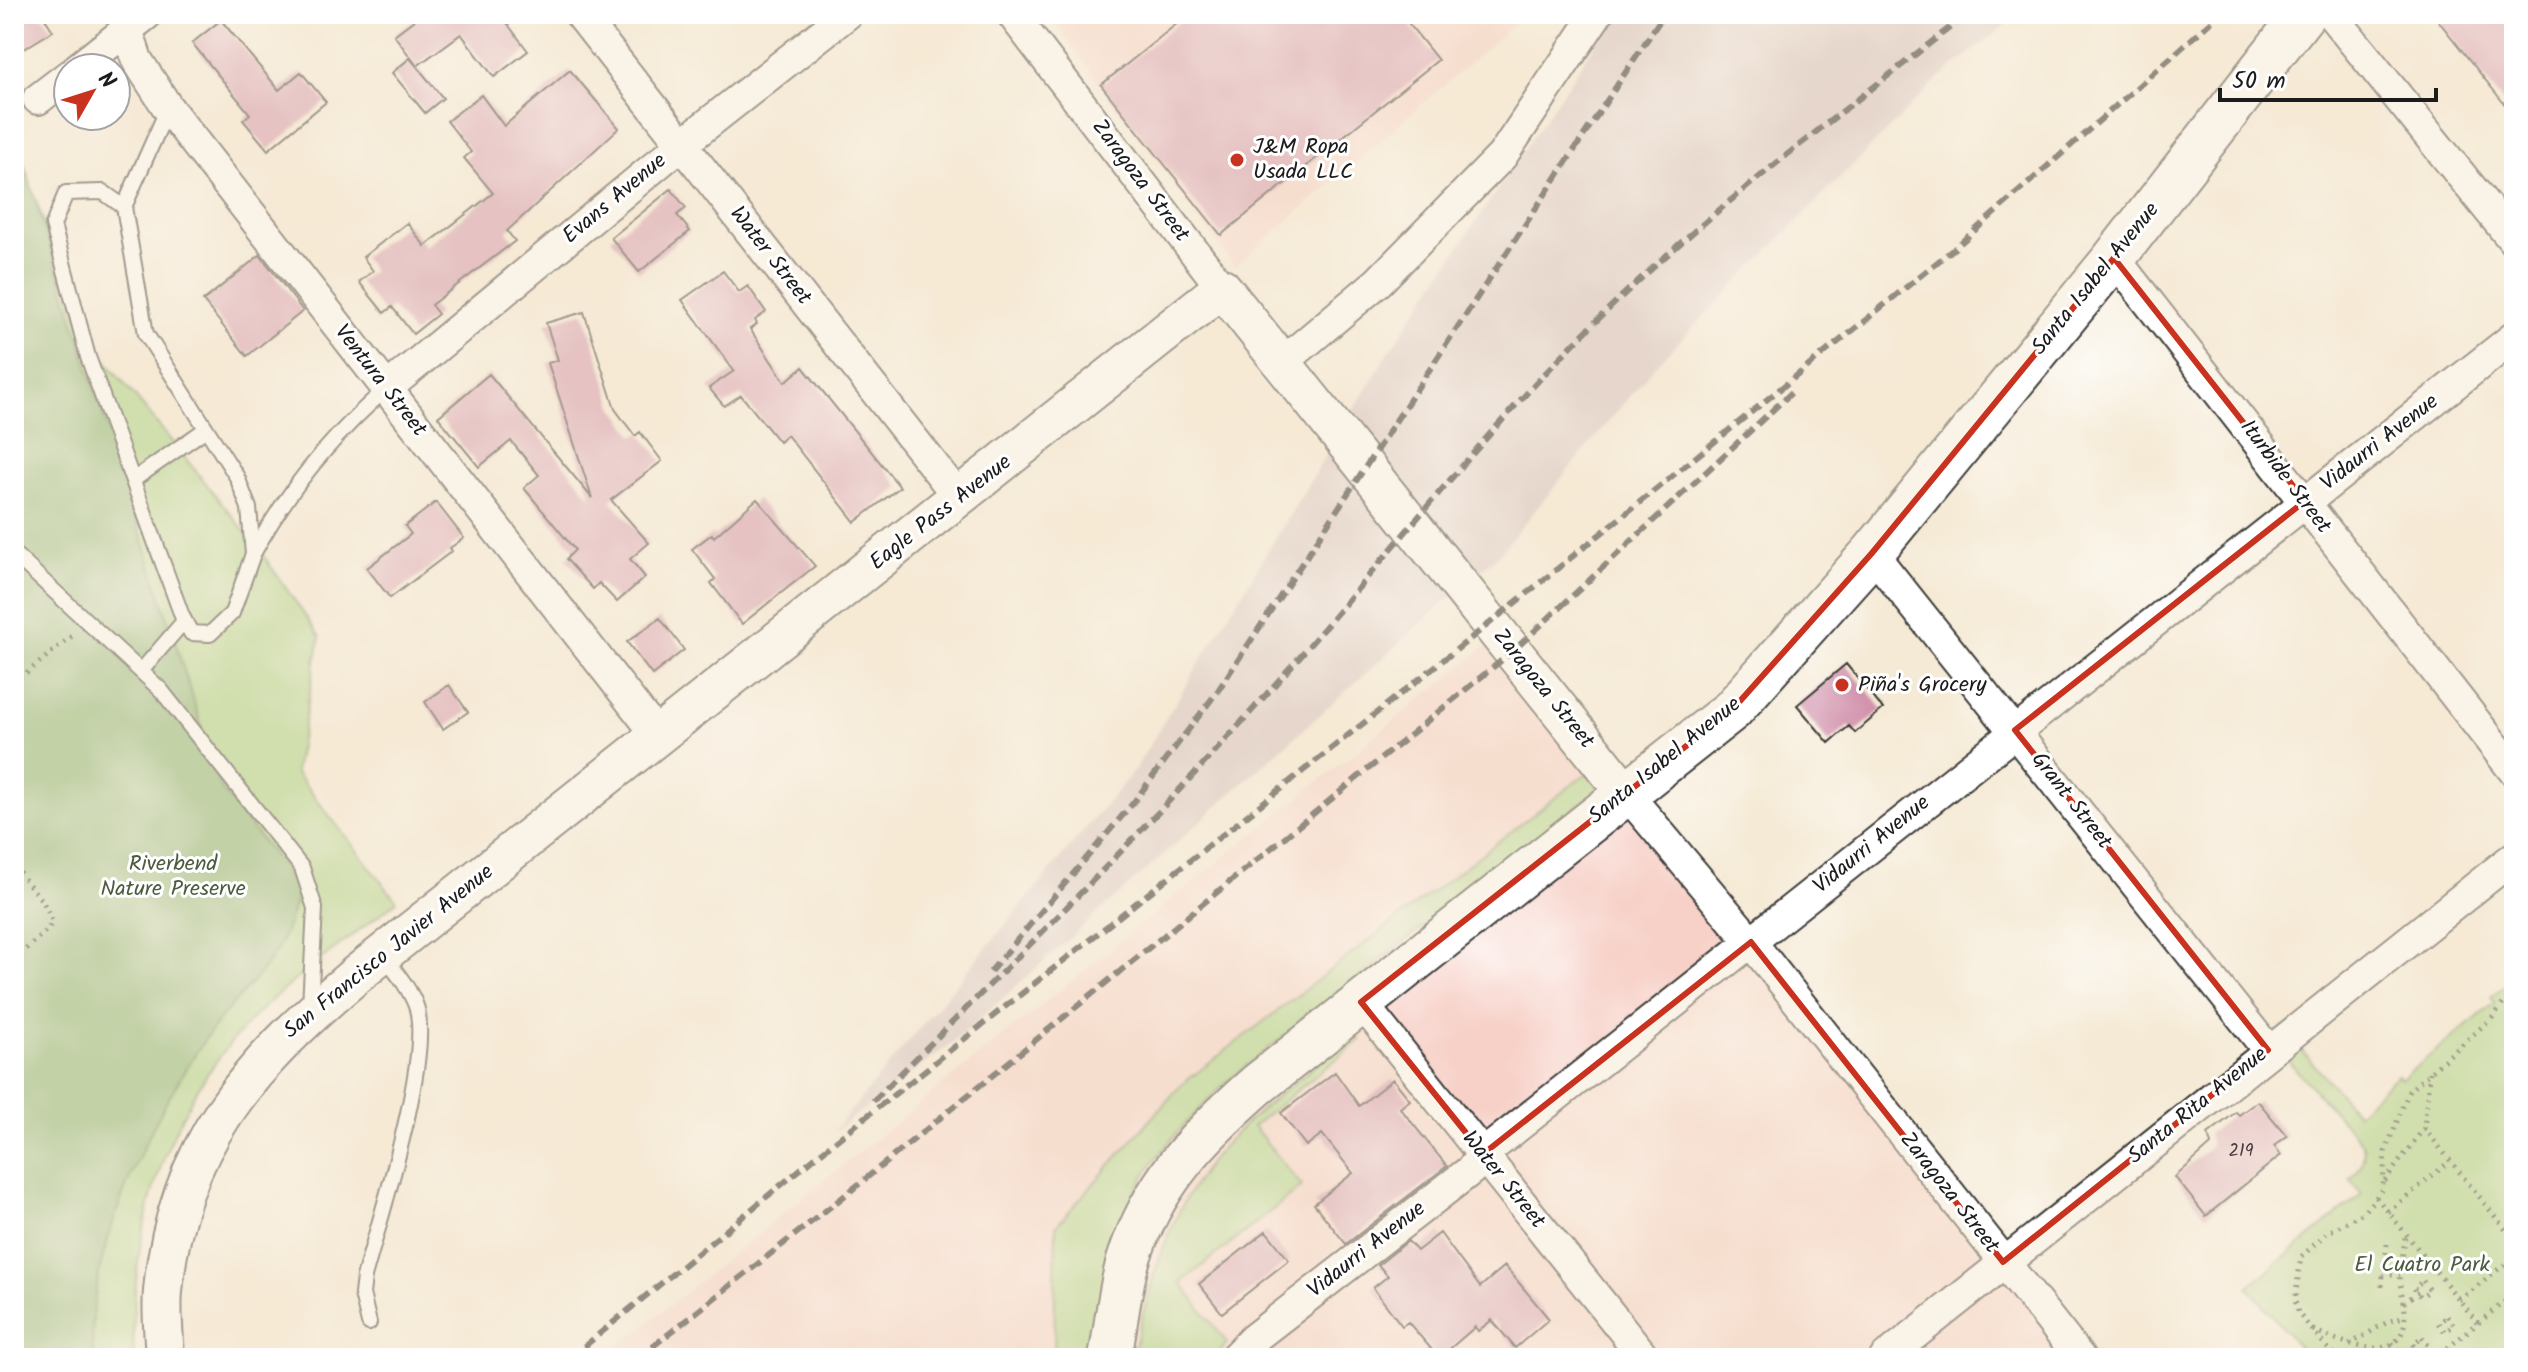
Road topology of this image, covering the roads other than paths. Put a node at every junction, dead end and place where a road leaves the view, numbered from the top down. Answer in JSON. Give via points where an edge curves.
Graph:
{"nodes":[{"id":1,"x":580,"y":14,"type":"edge"},
{"id":2,"x":847,"y":14,"type":"edge"},
{"id":3,"x":1012,"y":14,"type":"edge"},
{"id":4,"x":1597,"y":14,"type":"edge"},
{"id":5,"x":2304,"y":14,"type":"edge"},
{"id":6,"x":2331,"y":14,"type":"edge"},
{"id":7,"x":132,"y":20,"type":"edge"},
{"id":8,"x":96,"y":52,"type":"edge"},
{"id":9,"x":52,"y":88,"type":"edge"},
{"id":10,"x":38,"y":99,"type":"dead end"},
{"id":11,"x":168,"y":108,"type":"junction"},
{"id":12,"x":682,"y":144,"type":"junction"},
{"id":13,"x":124,"y":207,"type":"junction"},
{"id":14,"x":2514,"y":241,"type":"edge"},
{"id":15,"x":2114,"y":258,"type":"junction"},
{"id":16,"x":1222,"y":288,"type":"junction"},
{"id":17,"x":2514,"y":337,"type":"edge"},
{"id":18,"x":1282,"y":363,"type":"junction"},
{"id":19,"x":386,"y":389,"type":"junction"},
{"id":20,"x":206,"y":429,"type":"junction"},
{"id":21,"x":133,"y":480,"type":"junction"},
{"id":22,"x":960,"y":499,"type":"junction"},
{"id":23,"x":2305,"y":501,"type":"junction"},
{"id":24,"x":1872,"y":553,"type":"junction"},
{"id":25,"x":14,"y":554,"type":"edge"},
{"id":26,"x":253,"y":554,"type":"junction"},
{"id":27,"x":184,"y":621,"type":"junction"},
{"id":28,"x":142,"y":670,"type":"junction"},
{"id":29,"x":2015,"y":730,"type":"junction"},
{"id":30,"x":658,"y":736,"type":"junction"},
{"id":31,"x":2514,"y":771,"type":"edge"},
{"id":32,"x":1626,"y":793,"type":"junction"},
{"id":33,"x":2514,"y":857,"type":"edge"},
{"id":34,"x":1751,"y":942,"type":"junction"},
{"id":35,"x":382,"y":954,"type":"junction"},
{"id":36,"x":1361,"y":1002,"type":"junction"},
{"id":37,"x":309,"y":1014,"type":"junction"},
{"id":38,"x":2268,"y":1050,"type":"junction"},
{"id":39,"x":1483,"y":1154,"type":"junction"},
{"id":40,"x":2003,"y":1262,"type":"junction"},
{"id":41,"x":369,"y":1323,"type":"dead end"},
{"id":42,"x":165,"y":1358,"type":"edge"},
{"id":43,"x":1110,"y":1358,"type":"edge"},
{"id":44,"x":1234,"y":1358,"type":"edge"},
{"id":45,"x":1645,"y":1358,"type":"edge"},
{"id":46,"x":1885,"y":1358,"type":"edge"},
{"id":47,"x":2080,"y":1358,"type":"edge"}],
"edges":[{"from":1,"to":12,"type":"street","name":"Water Street"},
{"from":2,"to":12,"type":"street","name":"Evans Avenue"},
{"from":3,"to":16,"type":"street","name":"Zaragoza Street"},
{"from":4,"to":18,"type":"street","via":[[1502,156],[1378,282]]},
{"from":5,"to":15,"type":"main road","name":"Santa Isabel Avenue"},
{"from":6,"to":14,"type":"street"},
{"from":7,"to":8,"type":"street"},
{"from":7,"to":11,"type":"street","name":"Ventura Street","via":[[137,60]]},
{"from":9,"to":10,"type":"street"},
{"from":11,"to":13,"type":"lane"},
{"from":11,"to":19,"type":"street","name":"Ventura Street"},
{"from":12,"to":19,"type":"street","name":"Evans Avenue"},
{"from":12,"to":22,"type":"street","name":"Water Street"},
{"from":13,"to":20,"type":"lane","via":[[146,334]]},
{"from":13,"to":21,"type":"lane","via":[[103,192],[66,193],[53,225],[88,357]]},
{"from":15,"to":23,"type":"street","name":"Iturbide Street"},
{"from":15,"to":24,"type":"main road","name":"Santa Isabel Avenue"},
{"from":16,"to":18,"type":"street","name":"Zaragoza Street"},
{"from":16,"to":22,"type":"street","name":"Eagle Pass Avenue"},
{"from":17,"to":23,"type":"street","name":"Vidaurri Avenue"},
{"from":18,"to":32,"type":"street","name":"Zaragoza Street"},
{"from":19,"to":26,"type":"lane","via":[[291,488]]},
{"from":19,"to":30,"type":"street","name":"Ventura Street"},
{"from":20,"to":21,"type":"lane"},
{"from":20,"to":26,"type":"lane","via":[[245,498]]},
{"from":21,"to":27,"type":"lane"},
{"from":22,"to":30,"type":"street","name":"Eagle Pass Avenue"},
{"from":23,"to":29,"type":"street","name":"Vidaurri Avenue"},
{"from":23,"to":31,"type":"street","name":"Iturbide Street"},
{"from":24,"to":29,"type":"street","name":"Grant Street"},
{"from":24,"to":32,"type":"main road","name":"Santa Isabel Avenue","via":[[1732,710]]},
{"from":25,"to":28,"type":"lane"},
{"from":26,"to":27,"type":"lane","via":[[232,613],[210,634],[191,633]]},
{"from":27,"to":28,"type":"lane"},
{"from":28,"to":37,"type":"lane","via":[[302,868],[315,908]]},
{"from":29,"to":34,"type":"street","name":"Vidaurri Avenue"},
{"from":29,"to":38,"type":"street","name":"Grant Street"},
{"from":30,"to":35,"type":"street","name":"San Francisco Javier Avenue"},
{"from":32,"to":34,"type":"street","name":"Zaragoza Street"},
{"from":32,"to":36,"type":"main road","name":"Santa Isabel Avenue"},
{"from":33,"to":38,"type":"street","name":"Santa Rita Avenue"},
{"from":34,"to":39,"type":"street","name":"Vidaurri Avenue"},
{"from":34,"to":40,"type":"street","name":"Zaragoza Street"},
{"from":35,"to":37,"type":"street","name":"San Francisco Javier Avenue"},
{"from":35,"to":41,"type":"lane","via":[[417,1008],[420,1038],[403,1134],[364,1277]]},
{"from":36,"to":39,"type":"street","name":"Water Street"},
{"from":36,"to":43,"type":"main road","name":"Santa Isabel Avenue","via":[[1200,1136],[1160,1188],[1128,1261]]},
{"from":37,"to":42,"type":"street","name":"San Francisco Javier Avenue","via":[[249,1074],[198,1157],[176,1211],[162,1293]]},
{"from":38,"to":40,"type":"street","name":"Santa Rita Avenue"},
{"from":39,"to":44,"type":"street","name":"Vidaurri Avenue","via":[[1471,1170]]},
{"from":39,"to":45,"type":"street","name":"Water Street"},
{"from":40,"to":46,"type":"street","name":"Santa Rita Avenue"},
{"from":40,"to":47,"type":"street","name":"Zaragoza Street"}]}
